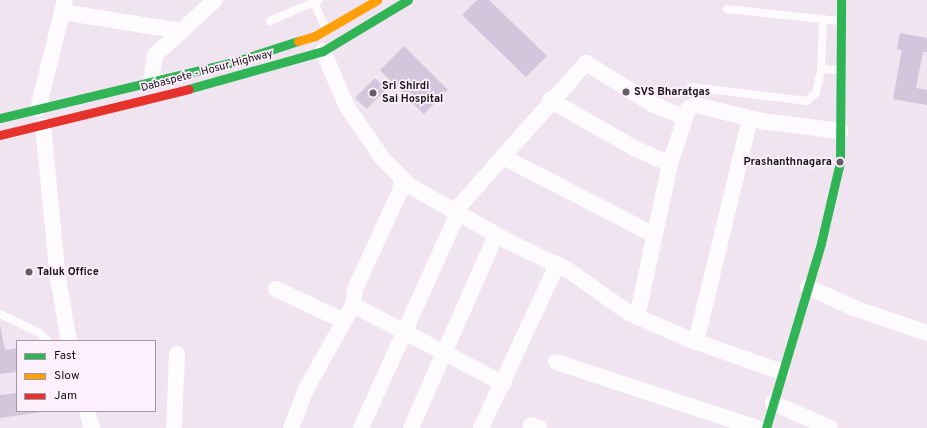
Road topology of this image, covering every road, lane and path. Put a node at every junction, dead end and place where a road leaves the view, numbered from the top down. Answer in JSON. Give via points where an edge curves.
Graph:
{"nodes":[{"id":1,"x":214,"y":0,"type":"edge"},
{"id":2,"x":376,"y":0,"type":"edge"},
{"id":3,"x":408,"y":0,"type":"edge"},
{"id":4,"x":841,"y":0,"type":"edge"},
{"id":5,"x":316,"y":1,"type":"edge"},
{"id":6,"x":63,"y":6,"type":"edge"},
{"id":7,"x":727,"y":9,"type":"dead end"},
{"id":8,"x":823,"y":19,"type":"junction"},
{"id":9,"x":270,"y":20,"type":"dead end"},
{"id":10,"x":842,"y":22,"type":"junction"},
{"id":11,"x":326,"y":29,"type":"junction"},
{"id":12,"x":181,"y":31,"type":"junction"},
{"id":13,"x":315,"y":36,"type":"junction"},
{"id":14,"x":323,"y":51,"type":"junction"},
{"id":15,"x":821,"y":69,"type":"junction"},
{"id":16,"x":841,"y":70,"type":"junction"},
{"id":17,"x":151,"y":82,"type":"junction"},
{"id":18,"x":691,"y":87,"type":"dead end"},
{"id":19,"x":550,"y":100,"type":"junction"},
{"id":20,"x":38,"y":109,"type":"junction"},
{"id":21,"x":684,"y":117,"type":"junction"},
{"id":22,"x":0,"y":118,"type":"edge"},
{"id":23,"x":750,"y":118,"type":"junction"},
{"id":24,"x":43,"y":126,"type":"junction"},
{"id":25,"x":840,"y":131,"type":"junction"},
{"id":26,"x":0,"y":135,"type":"edge"},
{"id":27,"x":503,"y":157,"type":"junction"},
{"id":28,"x":670,"y":164,"type":"junction"},
{"id":29,"x":402,"y":179,"type":"junction"},
{"id":30,"x":456,"y":212,"type":"junction"},
{"id":31,"x":496,"y":235,"type":"junction"},
{"id":32,"x":654,"y":235,"type":"junction"},
{"id":33,"x":557,"y":265,"type":"junction"},
{"id":34,"x":808,"y":287,"type":"junction"},
{"id":35,"x":276,"y":289,"type":"dead end"},
{"id":36,"x":353,"y":305,"type":"junction"},
{"id":37,"x":0,"y":314,"type":"edge"},
{"id":38,"x":637,"y":317,"type":"junction"},
{"id":39,"x":344,"y":321,"type":"junction"},
{"id":40,"x":406,"y":331,"type":"junction"},
{"id":41,"x":927,"y":332,"type":"edge"},
{"id":42,"x":47,"y":340,"type":"edge"},
{"id":43,"x":69,"y":340,"type":"edge"},
{"id":44,"x":696,"y":342,"type":"junction"},
{"id":45,"x":445,"y":352,"type":"junction"},
{"id":46,"x":177,"y":354,"type":"dead end"},
{"id":47,"x":556,"y":362,"type":"dead end"},
{"id":48,"x":782,"y":372,"type":"junction"},
{"id":49,"x":504,"y":384,"type":"junction"},
{"id":50,"x":773,"y":403,"type":"junction"},
{"id":51,"x":87,"y":412,"type":"edge"},
{"id":52,"x":92,"y":428,"type":"edge"},
{"id":53,"x":174,"y":428,"type":"edge"},
{"id":54,"x":291,"y":428,"type":"edge"},
{"id":55,"x":361,"y":428,"type":"edge"},
{"id":56,"x":411,"y":428,"type":"edge"},
{"id":57,"x":481,"y":428,"type":"edge"},
{"id":58,"x":758,"y":428,"type":"edge"},
{"id":59,"x":766,"y":428,"type":"edge"},
{"id":60,"x":830,"y":428,"type":"edge"}],
"edges":[{"from":1,"to":12,"type":"street"},
{"from":2,"to":11,"type":"main road","name":"Dabaspete - Hosur Highway"},
{"from":3,"to":14,"type":"main road","name":"Dabaspete - Hosur Highway"},
{"from":4,"to":10,"type":"main road"},
{"from":5,"to":9,"type":"lane"},
{"from":5,"to":11,"type":"lane"},
{"from":6,"to":12,"type":"street"},
{"from":6,"to":20,"type":"street"},
{"from":7,"to":8,"type":"lane"},
{"from":8,"to":10,"type":"lane"},
{"from":8,"to":15,"type":"lane"},
{"from":10,"to":16,"type":"main road"},
{"from":11,"to":13,"type":"main road","name":"Dabaspete - Hosur Highway"},
{"from":12,"to":17,"type":"street","via":[[155,55]]},
{"from":13,"to":14,"type":"main road"},
{"from":13,"to":17,"type":"main road","name":"Dabaspete - Hosur Highway","via":[[237,61]]},
{"from":14,"to":24,"type":"main road","name":"Dabaspete - Hosur Highway"},
{"from":14,"to":29,"type":"street","via":[[346,107]]},
{"from":15,"to":16,"type":"lane"},
{"from":15,"to":18,"type":"lane","via":[[816,93],[808,101]]},
{"from":16,"to":25,"type":"main road"},
{"from":17,"to":20,"type":"main road","name":"Dabaspete - Hosur Highway"},
{"from":19,"to":21,"type":"street","via":[[586,63],[652,104]]},
{"from":19,"to":27,"type":"street"},
{"from":19,"to":28,"type":"street","via":[[636,150]]},
{"from":20,"to":22,"type":"main road","name":"Dabaspete - Hosur Highway"},
{"from":21,"to":23,"type":"street","via":[[688,108],[696,105]]},
{"from":21,"to":28,"type":"street"},
{"from":23,"to":25,"type":"street"},
{"from":23,"to":44,"type":"street"},
{"from":24,"to":26,"type":"main road","name":"Dabaspete - Hosur Highway"},
{"from":24,"to":43,"type":"street","via":[[58,278]]},
{"from":25,"to":34,"type":"main road","via":[[840,162]]},
{"from":27,"to":30,"type":"street"},
{"from":27,"to":32,"type":"street"},
{"from":28,"to":32,"type":"street"},
{"from":29,"to":30,"type":"street"},
{"from":29,"to":36,"type":"street","via":[[400,191],[355,289]]},
{"from":30,"to":31,"type":"street"},
{"from":30,"to":40,"type":"street"},
{"from":31,"to":33,"type":"street"},
{"from":31,"to":45,"type":"street"},
{"from":32,"to":38,"type":"street"},
{"from":33,"to":38,"type":"street"},
{"from":33,"to":49,"type":"street"},
{"from":34,"to":41,"type":"street","via":[[854,308]]},
{"from":34,"to":48,"type":"main road"},
{"from":35,"to":39,"type":"street"},
{"from":36,"to":39,"type":"street"},
{"from":36,"to":40,"type":"street"},
{"from":37,"to":42,"type":"lane","via":[[40,333]]},
{"from":38,"to":44,"type":"street"},
{"from":39,"to":54,"type":"street","via":[[305,392]]},
{"from":40,"to":45,"type":"street"},
{"from":40,"to":55,"type":"street"},
{"from":44,"to":48,"type":"street"},
{"from":45,"to":49,"type":"street"},
{"from":45,"to":56,"type":"street"},
{"from":46,"to":53,"type":"street"},
{"from":47,"to":58,"type":"street"},
{"from":48,"to":50,"type":"main road"},
{"from":49,"to":57,"type":"street"},
{"from":50,"to":59,"type":"main road"},
{"from":50,"to":60,"type":"street"},
{"from":51,"to":52,"type":"street"}]}
